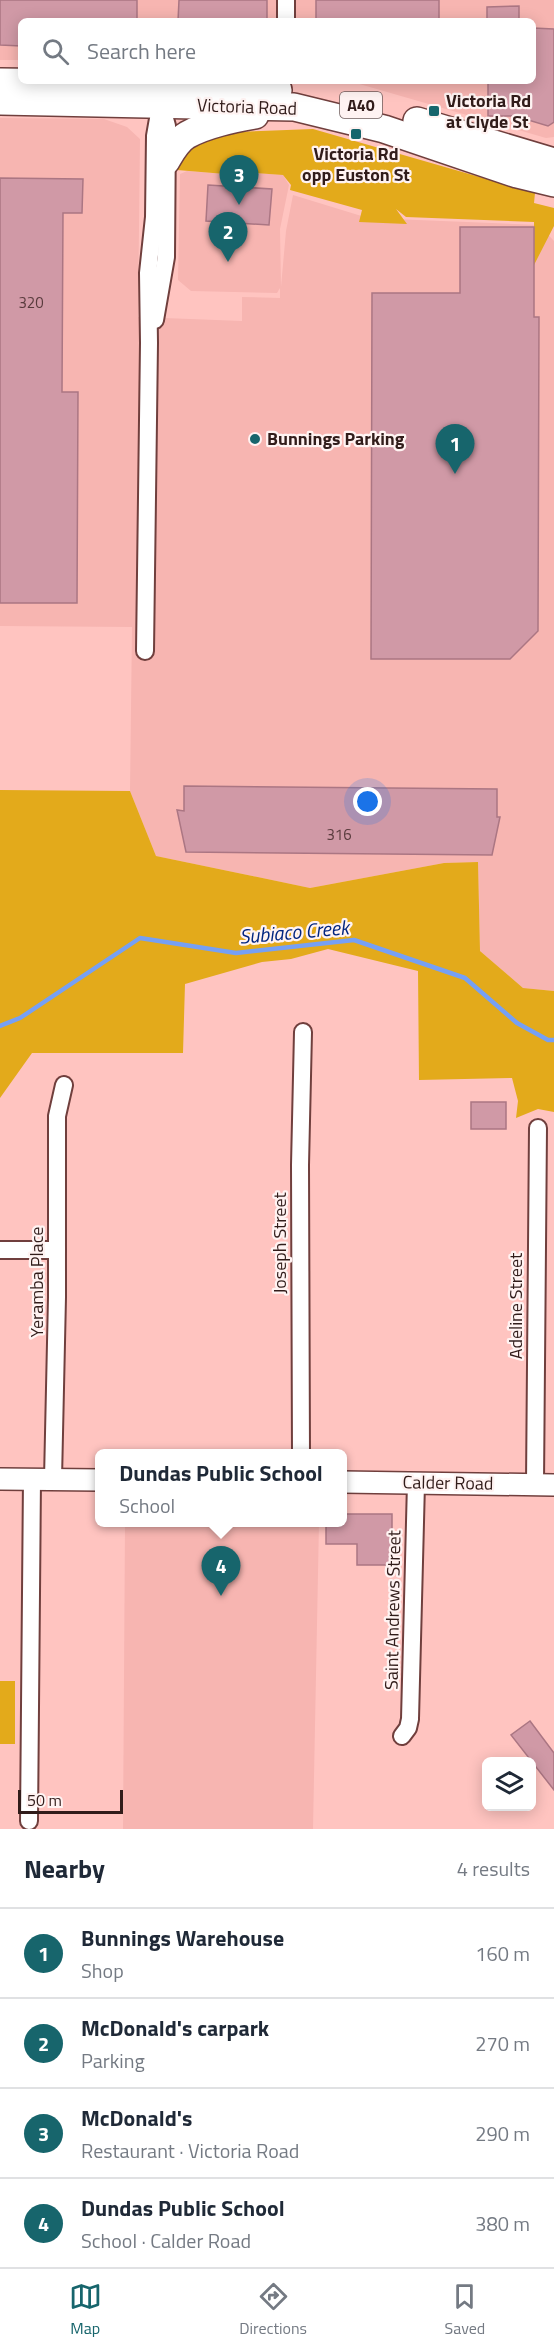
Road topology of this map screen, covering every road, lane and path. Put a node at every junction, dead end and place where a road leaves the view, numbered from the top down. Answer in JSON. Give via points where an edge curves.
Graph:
{"nodes":[{"id":1,"x":286,"y":0,"type":"edge"},
{"id":2,"x":286,"y":18,"type":"edge"},
{"id":3,"x":0,"y":82,"type":"edge"},
{"id":4,"x":18,"y":83,"type":"edge"},
{"id":5,"x":27,"y":84,"type":"edge"},
{"id":6,"x":288,"y":93,"type":"edge"},
{"id":7,"x":162,"y":94,"type":"junction"},
{"id":8,"x":0,"y":101,"type":"edge"},
{"id":9,"x":166,"y":161,"type":"junction"},
{"id":10,"x":554,"y":162,"type":"edge"},
{"id":11,"x":554,"y":183,"type":"edge"},
{"id":12,"x":149,"y":343,"type":"junction"},
{"id":13,"x":145,"y":651,"type":"dead end"},
{"id":14,"x":303,"y":1032,"type":"dead end"},
{"id":15,"x":64,"y":1085,"type":"dead end"},
{"id":16,"x":538,"y":1128,"type":"dead end"},
{"id":17,"x":0,"y":1250,"type":"edge"},
{"id":18,"x":57,"y":1250,"type":"junction"},
{"id":19,"x":301,"y":1449,"type":"edge"},
{"id":20,"x":0,"y":1479,"type":"edge"},
{"id":21,"x":32,"y":1479,"type":"junction"},
{"id":22,"x":53,"y":1479,"type":"junction"},
{"id":23,"x":95,"y":1480,"type":"edge"},
{"id":24,"x":347,"y":1482,"type":"edge"},
{"id":25,"x":416,"y":1483,"type":"junction"},
{"id":26,"x":545,"y":1485,"type":"edge"},
{"id":27,"x":402,"y":1736,"type":"dead end"},
{"id":28,"x":29,"y":1821,"type":"dead end"}],
"edges":[{"from":1,"to":2,"type":"street"},
{"from":3,"to":4,"type":"highway","name":"Victoria Road","number":"A40"},
{"from":5,"to":7,"type":"highway","name":"Victoria Road","number":"A40"},
{"from":6,"to":7,"type":"highway","name":"Victoria Road","number":"A40"},
{"from":6,"to":9,"type":"highway","via":[[187,135]]},
{"from":6,"to":10,"type":"highway","name":"Victoria Road","number":"A40","via":[[337,98]]},
{"from":6,"to":11,"type":"highway","name":"Victoria Road","number":"A40","via":[[517,174]]},
{"from":7,"to":8,"type":"highway","name":"Victoria Road","number":"A40"},
{"from":7,"to":9,"type":"street","via":[[167,126]]},
{"from":7,"to":12,"type":"street","via":[[155,136],[154,217],[148,265]]},
{"from":9,"to":12,"type":"street","via":[[166,257]]},
{"from":12,"to":13,"type":"street"},
{"from":14,"to":19,"type":"street","name":"Joseph Street"},
{"from":15,"to":18,"type":"street","name":"Yeramba Place","via":[[57,1116]]},
{"from":16,"to":26,"type":"street","name":"Adeline Street"},
{"from":17,"to":18,"type":"street"},
{"from":18,"to":22,"type":"street","name":"Yeramba Place"},
{"from":20,"to":21,"type":"street"},
{"from":21,"to":22,"type":"street"},
{"from":21,"to":28,"type":"street"},
{"from":22,"to":23,"type":"street"},
{"from":24,"to":25,"type":"street","name":"Calder Road"},
{"from":25,"to":26,"type":"street","name":"Calder Road"},
{"from":25,"to":27,"type":"street","name":"Saint Andrews Street","via":[[410,1719]]}]}
